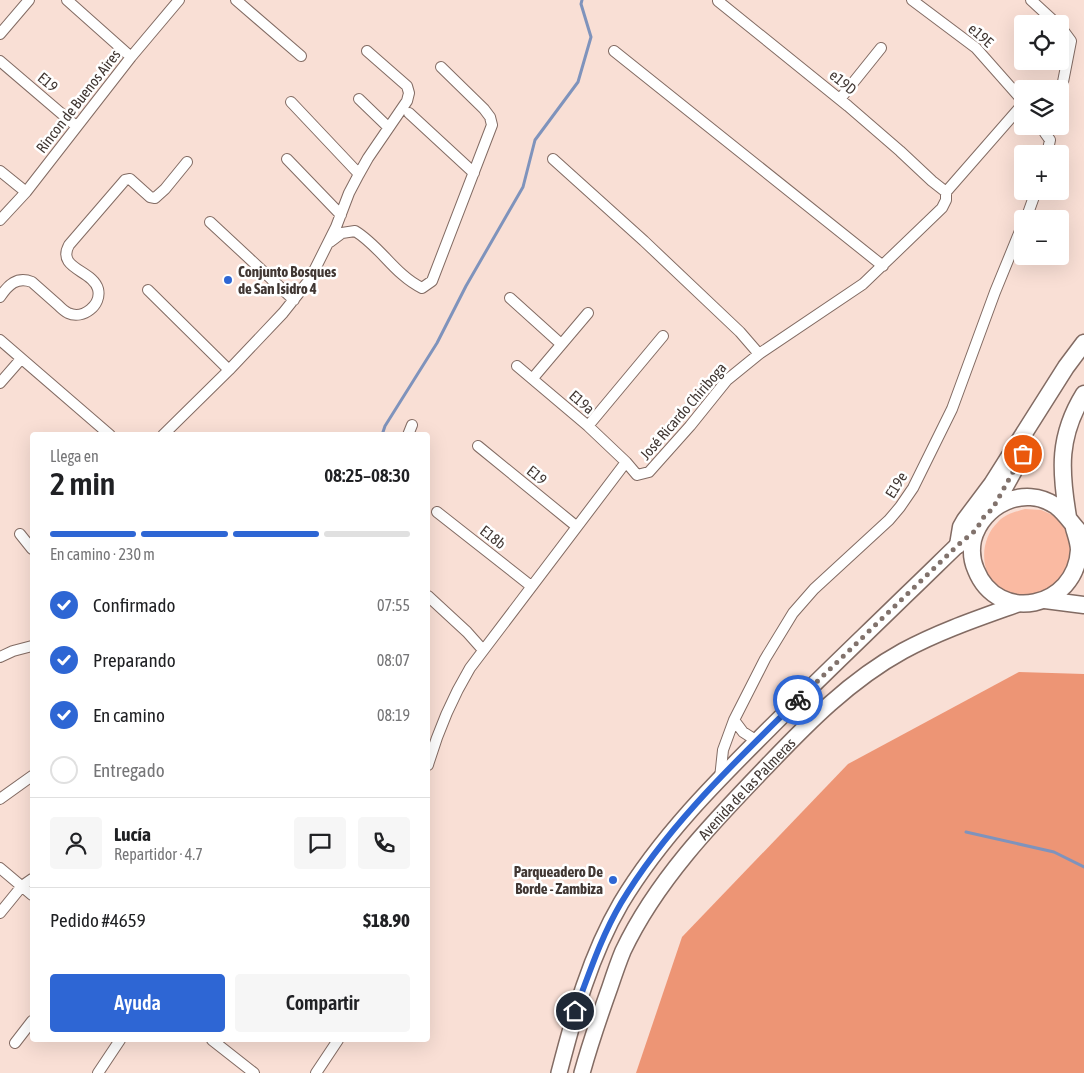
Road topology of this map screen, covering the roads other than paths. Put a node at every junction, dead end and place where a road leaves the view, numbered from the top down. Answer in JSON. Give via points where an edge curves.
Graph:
{"nodes":[{"id":1,"x":29,"y":0,"type":"edge"},
{"id":2,"x":67,"y":0,"type":"edge"},
{"id":3,"x":179,"y":0,"type":"edge"},
{"id":4,"x":236,"y":0,"type":"edge"},
{"id":5,"x":912,"y":0,"type":"edge"},
{"id":6,"x":1032,"y":0,"type":"edge"},
{"id":7,"x":718,"y":1,"type":"edge"},
{"id":8,"x":1048,"y":15,"type":"edge"},
{"id":9,"x":0,"y":34,"type":"edge"},
{"id":10,"x":1069,"y":38,"type":"edge"},
{"id":11,"x":881,"y":48,"type":"dead end"},
{"id":12,"x":367,"y":51,"type":"dead end"},
{"id":13,"x":614,"y":51,"type":"dead end"},
{"id":14,"x":1069,"y":51,"type":"edge"},
{"id":15,"x":301,"y":56,"type":"dead end"},
{"id":16,"x":131,"y":57,"type":"junction"},
{"id":17,"x":0,"y":61,"type":"edge"},
{"id":18,"x":441,"y":66,"type":"dead end"},
{"id":19,"x":1014,"y":91,"type":"edge"},
{"id":20,"x":359,"y":99,"type":"dead end"},
{"id":21,"x":840,"y":99,"type":"junction"},
{"id":22,"x":291,"y":102,"type":"dead end"},
{"id":23,"x":409,"y":113,"type":"dead end"},
{"id":24,"x":1014,"y":114,"type":"edge"},
{"id":25,"x":76,"y":126,"type":"junction"},
{"id":26,"x":388,"y":127,"type":"junction"},
{"id":27,"x":287,"y":159,"type":"dead end"},
{"id":28,"x":553,"y":159,"type":"dead end"},
{"id":29,"x":187,"y":162,"type":"dead end"},
{"id":30,"x":0,"y":171,"type":"edge"},
{"id":31,"x":474,"y":173,"type":"junction"},
{"id":32,"x":359,"y":174,"type":"junction"},
{"id":33,"x":26,"y":192,"type":"junction"},
{"id":34,"x":946,"y":192,"type":"junction"},
{"id":35,"x":341,"y":215,"type":"junction"},
{"id":36,"x":0,"y":220,"type":"edge"},
{"id":37,"x":210,"y":222,"type":"dead end"},
{"id":38,"x":327,"y":244,"type":"junction"},
{"id":39,"x":1014,"y":246,"type":"edge"},
{"id":40,"x":883,"y":266,"type":"junction"},
{"id":41,"x":148,"y":290,"type":"dead end"},
{"id":42,"x":0,"y":298,"type":"edge"},
{"id":43,"x":510,"y":298,"type":"dead end"},
{"id":44,"x":294,"y":300,"type":"junction"},
{"id":45,"x":588,"y":313,"type":"dead end"},
{"id":46,"x":663,"y":336,"type":"dead end"},
{"id":47,"x":0,"y":340,"type":"edge"},
{"id":48,"x":1084,"y":343,"type":"edge"},
{"id":49,"x":561,"y":344,"type":"junction"},
{"id":50,"x":759,"y":354,"type":"junction"},
{"id":51,"x":1084,"y":354,"type":"edge"},
{"id":52,"x":21,"y":359,"type":"junction"},
{"id":53,"x":517,"y":366,"type":"dead end"},
{"id":54,"x":229,"y":370,"type":"junction"},
{"id":55,"x":533,"y":378,"type":"junction"},
{"id":56,"x":0,"y":383,"type":"edge"},
{"id":57,"x":1084,"y":394,"type":"edge"},
{"id":58,"x":412,"y":425,"type":"dead end"},
{"id":59,"x":588,"y":426,"type":"junction"},
{"id":60,"x":106,"y":432,"type":"edge"},
{"id":61,"x":166,"y":432,"type":"edge"},
{"id":62,"x":409,"y":432,"type":"edge"},
{"id":63,"x":478,"y":446,"type":"dead end"},
{"id":64,"x":626,"y":462,"type":"junction"},
{"id":65,"x":993,"y":508,"type":"junction"},
{"id":66,"x":437,"y":512,"type":"dead end"},
{"id":67,"x":576,"y":526,"type":"junction"},
{"id":68,"x":1075,"y":527,"type":"edge"},
{"id":69,"x":976,"y":530,"type":"junction"},
{"id":70,"x":20,"y":534,"type":"dead end"},
{"id":71,"x":958,"y":545,"type":"junction"},
{"id":72,"x":30,"y":546,"type":"edge"},
{"id":73,"x":531,"y":586,"type":"junction"},
{"id":74,"x":430,"y":598,"type":"edge"},
{"id":75,"x":1045,"y":600,"type":"junction"},
{"id":76,"x":1018,"y":604,"type":"junction"},
{"id":77,"x":1084,"y":605,"type":"edge"},
{"id":78,"x":30,"y":646,"type":"edge"},
{"id":79,"x":483,"y":650,"type":"junction"},
{"id":80,"x":0,"y":657,"type":"edge"},
{"id":81,"x":734,"y":720,"type":"junction"},
{"id":82,"x":757,"y":741,"type":"junction"},
{"id":83,"x":430,"y":760,"type":"edge"},
{"id":84,"x":30,"y":777,"type":"edge"},
{"id":85,"x":720,"y":778,"type":"junction"},
{"id":86,"x":0,"y":798,"type":"edge"},
{"id":87,"x":0,"y":868,"type":"edge"},
{"id":88,"x":30,"y":880,"type":"edge"},
{"id":89,"x":22,"y":886,"type":"junction"},
{"id":90,"x":30,"y":893,"type":"edge"},
{"id":91,"x":0,"y":913,"type":"edge"},
{"id":92,"x":30,"y":1024,"type":"edge"},
{"id":93,"x":119,"y":1042,"type":"edge"},
{"id":94,"x":215,"y":1042,"type":"edge"},
{"id":95,"x":337,"y":1042,"type":"edge"},
{"id":96,"x":15,"y":1044,"type":"dead end"},
{"id":97,"x":98,"y":1073,"type":"edge"},
{"id":98,"x":254,"y":1073,"type":"edge"},
{"id":99,"x":316,"y":1073,"type":"edge"},
{"id":100,"x":559,"y":1073,"type":"edge"},
{"id":101,"x":582,"y":1073,"type":"edge"}],
"edges":[{"from":1,"to":9,"type":"street"},
{"from":2,"to":16,"type":"street"},
{"from":3,"to":16,"type":"street","name":"Rincon de Buenos Aires"},
{"from":4,"to":15,"type":"street"},
{"from":5,"to":19,"type":"street","name":"e19E","via":[[976,48]]},
{"from":6,"to":8,"type":"street"},
{"from":7,"to":21,"type":"street","name":"e19D"},
{"from":10,"to":14,"type":"street"},
{"from":11,"to":21,"type":"street"},
{"from":12,"to":26,"type":"street","via":[[408,90],[406,101]]},
{"from":13,"to":40,"type":"street"},
{"from":16,"to":25,"type":"street","name":"Rincon de Buenos Aires"},
{"from":17,"to":25,"type":"street","name":"E19"},
{"from":18,"to":31,"type":"street","via":[[490,117],[492,125]]},
{"from":20,"to":26,"type":"street"},
{"from":21,"to":34,"type":"street","name":"e19D"},
{"from":22,"to":32,"type":"street"},
{"from":23,"to":31,"type":"street"},
{"from":24,"to":34,"type":"street","name":"José Ricardo Chiriboga"},
{"from":25,"to":33,"type":"street","name":"Rincon de Buenos Aires"},
{"from":26,"to":32,"type":"street"},
{"from":27,"to":35,"type":"street"},
{"from":28,"to":50,"type":"street","via":[[644,241]]},
{"from":29,"to":42,"type":"street","via":[[155,198],[130,179],[125,180],[69,245],[67,260],[96,286],[98,298],[92,309],[69,314],[26,280],[15,282]]},
{"from":30,"to":33,"type":"street"},
{"from":31,"to":38,"type":"street","via":[[432,281],[422,288],[411,283],[355,231],[342,233]]},
{"from":32,"to":35,"type":"street"},
{"from":33,"to":36,"type":"street","name":"Rincon de Buenos Aires"},
{"from":34,"to":40,"type":"street","name":"José Ricardo Chiriboga","via":[[942,208]]},
{"from":35,"to":38,"type":"street"},
{"from":37,"to":44,"type":"street"},
{"from":38,"to":44,"type":"street","via":[[310,279]]},
{"from":39,"to":81,"type":"street","name":"E19e","via":[[952,409],[913,488],[889,520],[814,589],[793,613]]},
{"from":40,"to":50,"type":"street","name":"José Ricardo Chiriboga","via":[[835,304]]},
{"from":41,"to":54,"type":"street"},
{"from":43,"to":49,"type":"street"},
{"from":44,"to":54,"type":"street"},
{"from":45,"to":49,"type":"street"},
{"from":46,"to":59,"type":"street"},
{"from":47,"to":52,"type":"street"},
{"from":48,"to":71,"type":"highway","via":[[965,520]]},
{"from":49,"to":55,"type":"street"},
{"from":50,"to":64,"type":"street","name":"José Ricardo Chiriboga","via":[[727,380],[649,472],[637,475]]},
{"from":51,"to":65,"type":"highway"},
{"from":52,"to":56,"type":"street"},
{"from":52,"to":60,"type":"street"},
{"from":53,"to":55,"type":"street","name":"E19a"},
{"from":54,"to":61,"type":"street"},
{"from":55,"to":59,"type":"street","name":"E19a"},
{"from":57,"to":68,"type":"highway","via":[[1068,427],[1062,454],[1062,483]]},
{"from":58,"to":62,"type":"street"},
{"from":59,"to":64,"type":"street","name":"E19a"},
{"from":63,"to":67,"type":"street","name":"E19"},
{"from":64,"to":67,"type":"street","name":"José Ricardo Chiriboga"},
{"from":65,"to":68,"type":"highway","via":[[1008,500],[1040,499],[1055,506]]},
{"from":65,"to":69,"type":"highway"},
{"from":66,"to":73,"type":"street","name":"E18b"},
{"from":67,"to":73,"type":"street","name":"José Ricardo Chiriboga"},
{"from":68,"to":75,"type":"highway","via":[[1079,549],[1075,570],[1063,588]]},
{"from":69,"to":71,"type":"main road","name":"Avenida de las Palmeras"},
{"from":69,"to":76,"type":"highway","via":[[972,554],[979,578],[996,595]]},
{"from":70,"to":72,"type":"street"},
{"from":71,"to":82,"type":"main road","name":"Avenida de las Palmeras"},
{"from":73,"to":79,"type":"street","name":"José Ricardo Chiriboga"},
{"from":74,"to":79,"type":"street"},
{"from":75,"to":76,"type":"highway"},
{"from":75,"to":77,"type":"highway"},
{"from":76,"to":101,"type":"main road","name":"Avenida de las Palmeras","via":[[948,630],[903,651],[868,673],[838,695],[722,812],[677,865],[622,952]]},
{"from":78,"to":80,"type":"street"},
{"from":79,"to":83,"type":"street","name":"José Ricardo Chiriboga","via":[[456,692]]},
{"from":81,"to":82,"type":"street","via":[[743,732]]},
{"from":81,"to":85,"type":"street","name":"E19e","via":[[724,750]]},
{"from":82,"to":85,"type":"main road","name":"Avenida de las Palmeras"},
{"from":84,"to":86,"type":"street"},
{"from":85,"to":100,"type":"main road","name":"Avenida de las Palmeras","via":[[681,821],[621,903],[599,947],[575,1011]]},
{"from":87,"to":89,"type":"street"},
{"from":88,"to":89,"type":"street"},
{"from":89,"to":90,"type":"street"},
{"from":89,"to":91,"type":"street"},
{"from":92,"to":96,"type":"street"},
{"from":93,"to":97,"type":"street"},
{"from":94,"to":98,"type":"street"},
{"from":95,"to":99,"type":"street"}]}
